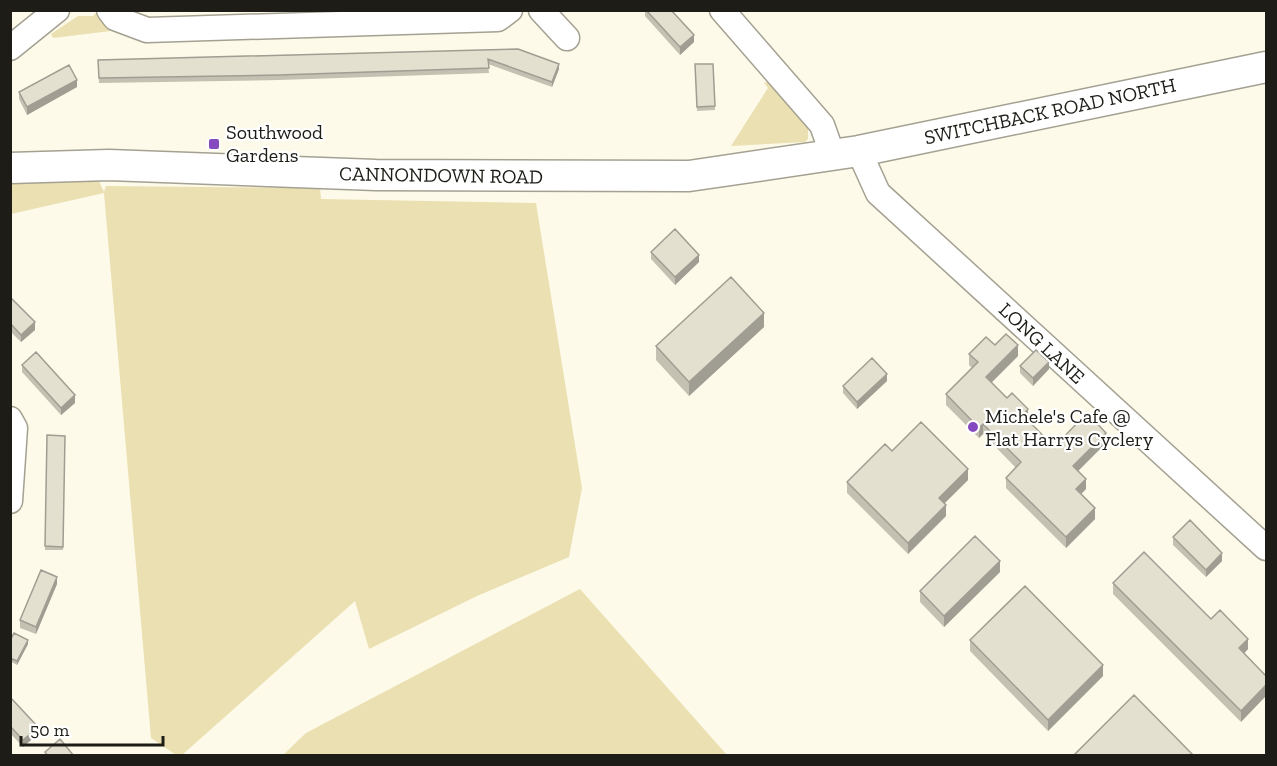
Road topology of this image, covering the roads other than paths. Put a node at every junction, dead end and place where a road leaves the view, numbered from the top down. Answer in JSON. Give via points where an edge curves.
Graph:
{"nodes":[{"id":1,"x":57,"y":10,"type":"edge"},
{"id":2,"x":109,"y":10,"type":"edge"},
{"id":3,"x":510,"y":10,"type":"edge"},
{"id":4,"x":541,"y":10,"type":"edge"},
{"id":5,"x":722,"y":10,"type":"edge"},
{"id":6,"x":567,"y":38,"type":"dead end"},
{"id":7,"x":10,"y":48,"type":"edge"},
{"id":8,"x":1266,"y":66,"type":"edge"},
{"id":9,"x":846,"y":153,"type":"junction"},
{"id":10,"x":10,"y":168,"type":"edge"},
{"id":11,"x":10,"y":418,"type":"edge"},
{"id":12,"x":10,"y":501,"type":"edge"},
{"id":13,"x":1266,"y":548,"type":"edge"}],
"edges":[{"from":1,"to":7,"type":"street"},
{"from":2,"to":3,"type":"street","via":[[115,18],[147,30],[498,19]]},
{"from":4,"to":6,"type":"street"},
{"from":5,"to":9,"type":"street","name":"LONG LANE"},
{"from":8,"to":9,"type":"main road","name":"SWITCHBACK ROAD NORTH"},
{"from":9,"to":10,"type":"main road","name":"CANNONDOWN ROAD","via":[[689,176],[376,175],[109,165]]},
{"from":9,"to":13,"type":"street","name":"LONG LANE","via":[[878,193]]},
{"from":11,"to":12,"type":"street","via":[[15,428]]}]}
